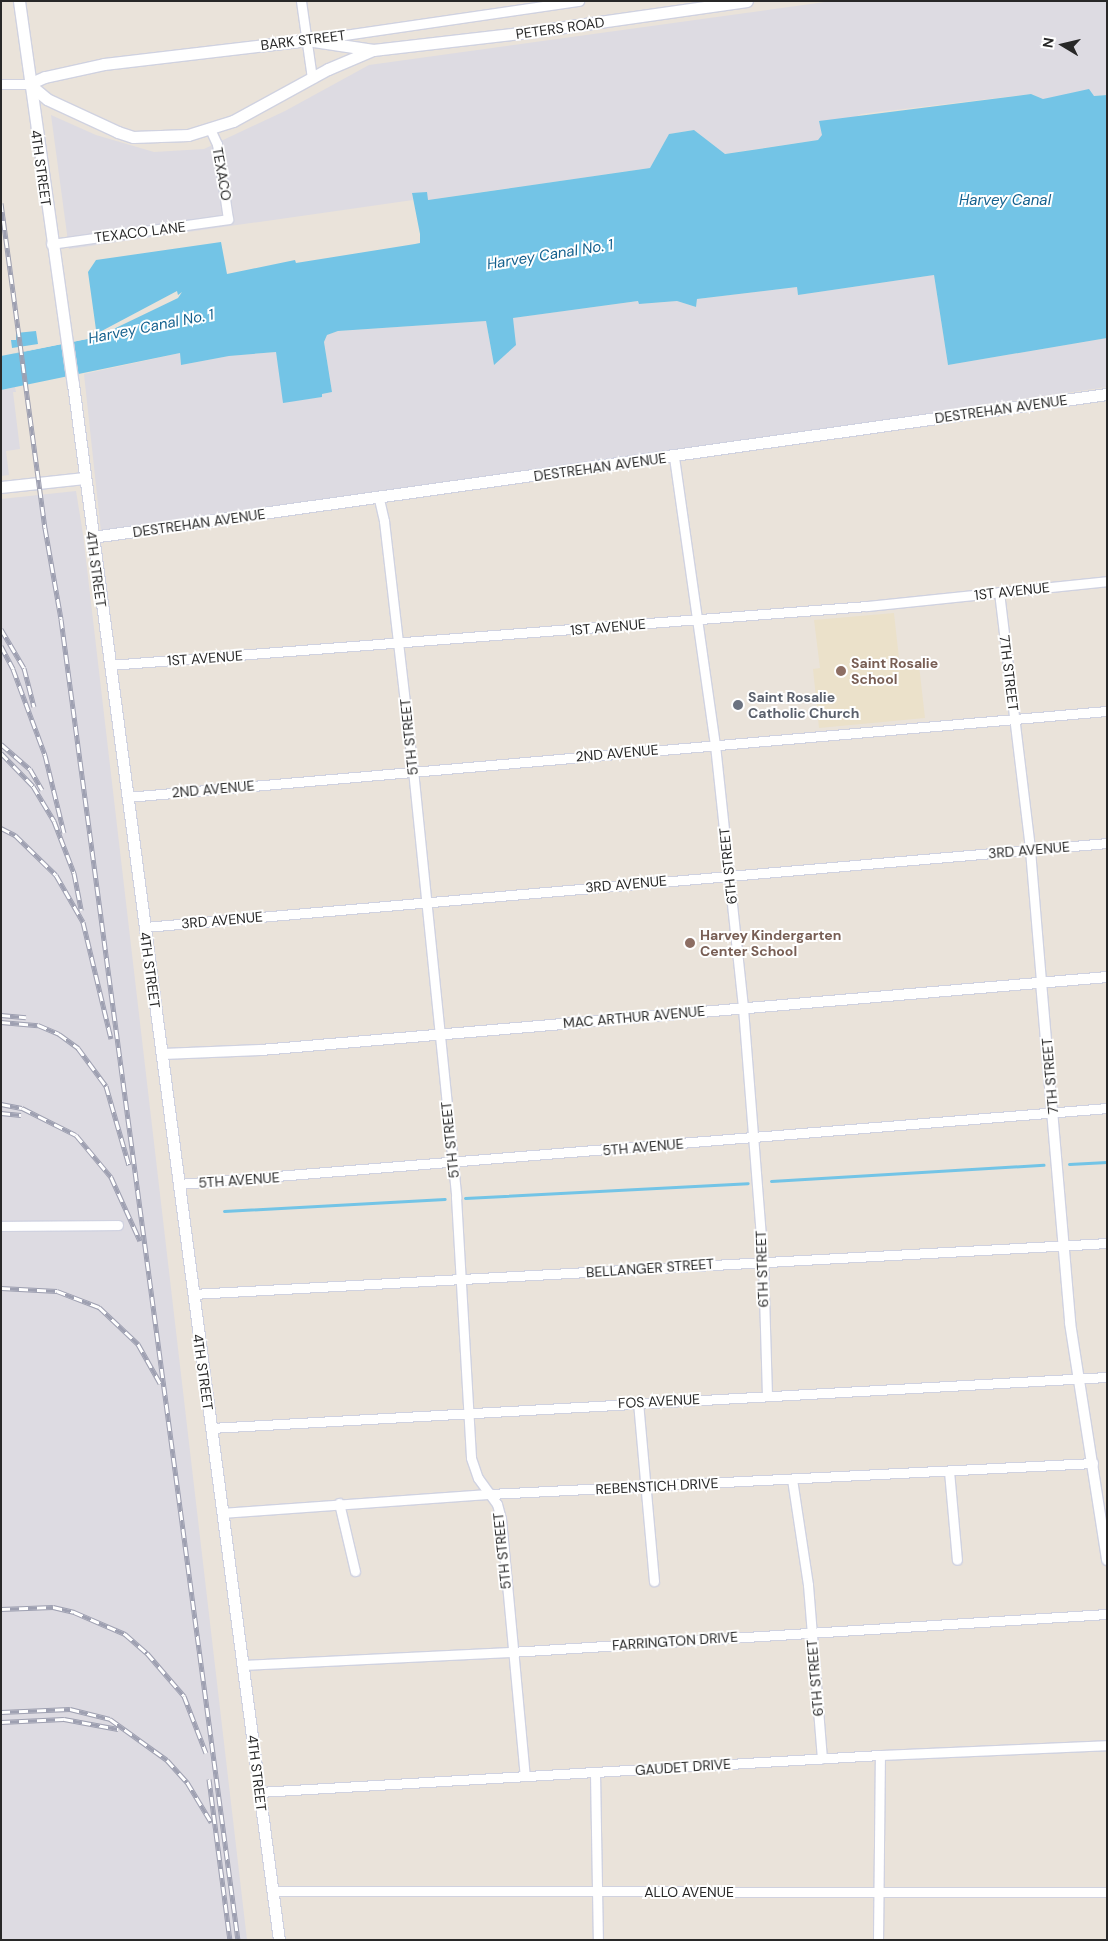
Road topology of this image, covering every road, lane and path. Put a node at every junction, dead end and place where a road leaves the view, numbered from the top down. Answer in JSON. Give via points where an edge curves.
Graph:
{"nodes":[{"id":1,"x":19,"y":1,"type":"edge"},
{"id":2,"x":301,"y":1,"type":"edge"},
{"id":3,"x":578,"y":1,"type":"edge"},
{"id":4,"x":747,"y":1,"type":"edge"},
{"id":5,"x":559,"y":3,"type":"edge"},
{"id":6,"x":307,"y":40,"type":"junction"},
{"id":7,"x":373,"y":50,"type":"junction"},
{"id":8,"x":312,"y":78,"type":"junction"},
{"id":9,"x":1,"y":84,"type":"edge"},
{"id":10,"x":30,"y":84,"type":"junction"},
{"id":11,"x":211,"y":131,"type":"junction"},
{"id":12,"x":228,"y":219,"type":"joint"},
{"id":13,"x":52,"y":244,"type":"junction"},
{"id":14,"x":1107,"y":394,"type":"edge"},
{"id":15,"x":674,"y":457,"type":"junction"},
{"id":16,"x":84,"y":478,"type":"junction"},
{"id":17,"x":1,"y":487,"type":"edge"},
{"id":18,"x":379,"y":499,"type":"junction"},
{"id":19,"x":92,"y":537,"type":"junction"},
{"id":20,"x":1107,"y":580,"type":"edge"},
{"id":21,"x":999,"y":592,"type":"junction"},
{"id":22,"x":698,"y":620,"type":"junction"},
{"id":23,"x":399,"y":644,"type":"junction"},
{"id":24,"x":109,"y":665,"type":"junction"},
{"id":25,"x":1107,"y":711,"type":"edge"},
{"id":26,"x":1015,"y":718,"type":"junction"},
{"id":27,"x":715,"y":745,"type":"junction"},
{"id":28,"x":413,"y":770,"type":"junction"},
{"id":29,"x":127,"y":797,"type":"junction"},
{"id":30,"x":1107,"y":844,"type":"edge"},
{"id":31,"x":1030,"y":850,"type":"junction"},
{"id":32,"x":729,"y":875,"type":"junction"},
{"id":33,"x":426,"y":901,"type":"junction"},
{"id":34,"x":145,"y":927,"type":"junction"},
{"id":35,"x":1107,"y":977,"type":"edge"},
{"id":36,"x":1041,"y":982,"type":"junction"},
{"id":37,"x":743,"y":1008,"type":"junction"},
{"id":38,"x":439,"y":1033,"type":"junction"},
{"id":39,"x":162,"y":1054,"type":"junction"},
{"id":40,"x":1107,"y":1108,"type":"edge"},
{"id":41,"x":1053,"y":1112,"type":"junction"},
{"id":42,"x":755,"y":1137,"type":"junction"},
{"id":43,"x":452,"y":1164,"type":"junction"},
{"id":44,"x":179,"y":1184,"type":"junction"},
{"id":45,"x":118,"y":1224,"type":"dead end"},
{"id":46,"x":1,"y":1226,"type":"edge"},
{"id":47,"x":1107,"y":1243,"type":"edge"},
{"id":48,"x":1064,"y":1245,"type":"junction"},
{"id":49,"x":764,"y":1261,"type":"junction"},
{"id":50,"x":461,"y":1280,"type":"junction"},
{"id":51,"x":193,"y":1294,"type":"junction"},
{"id":52,"x":1107,"y":1377,"type":"edge"},
{"id":53,"x":1079,"y":1378,"type":"junction"},
{"id":54,"x":767,"y":1396,"type":"junction"},
{"id":55,"x":638,"y":1402,"type":"junction"},
{"id":56,"x":469,"y":1412,"type":"junction"},
{"id":57,"x":210,"y":1428,"type":"junction"},
{"id":58,"x":1093,"y":1462,"type":"junction"},
{"id":59,"x":949,"y":1471,"type":"junction"},
{"id":60,"x":792,"y":1479,"type":"junction"},
{"id":61,"x":646,"y":1486,"type":"junction"},
{"id":62,"x":490,"y":1494,"type":"junction"},
{"id":63,"x":338,"y":1504,"type":"junction"},
{"id":64,"x":222,"y":1513,"type":"junction"},
{"id":65,"x":957,"y":1560,"type":"dead end"},
{"id":66,"x":1107,"y":1560,"type":"edge"},
{"id":67,"x":356,"y":1571,"type":"dead end"},
{"id":68,"x":654,"y":1581,"type":"dead end"},
{"id":69,"x":1107,"y":1614,"type":"edge"},
{"id":70,"x":812,"y":1632,"type":"junction"},
{"id":71,"x":511,"y":1652,"type":"junction"},
{"id":72,"x":242,"y":1664,"type":"junction"},
{"id":73,"x":1107,"y":1745,"type":"edge"},
{"id":74,"x":880,"y":1755,"type":"junction"},
{"id":75,"x":822,"y":1758,"type":"junction"},
{"id":76,"x":595,"y":1773,"type":"junction"},
{"id":77,"x":525,"y":1776,"type":"junction"},
{"id":78,"x":259,"y":1792,"type":"junction"},
{"id":79,"x":272,"y":1890,"type":"junction"},
{"id":80,"x":878,"y":1890,"type":"junction"},
{"id":81,"x":598,"y":1892,"type":"junction"},
{"id":82,"x":1107,"y":1892,"type":"edge"},
{"id":83,"x":279,"y":1940,"type":"edge"},
{"id":84,"x":598,"y":1940,"type":"edge"},
{"id":85,"x":878,"y":1940,"type":"edge"}],
"edges":[{"from":1,"to":10,"type":"main road","name":"4TH STREET"},
{"from":2,"to":6,"type":"street"},
{"from":3,"to":5,"type":"street","name":"BARK STREET"},
{"from":4,"to":7,"type":"main road","name":"PETERS ROAD"},
{"from":5,"to":6,"type":"street","name":"BARK STREET"},
{"from":6,"to":7,"type":"main road","name":"PETERS ROAD"},
{"from":6,"to":8,"type":"street"},
{"from":6,"to":10,"type":"main road","name":"BARK STREET","via":[[104,64],[45,77]]},
{"from":7,"to":8,"type":"main road","name":"PETERS ROAD"},
{"from":8,"to":11,"type":"main road","name":"PETERS ROAD"},
{"from":9,"to":10,"type":"street"},
{"from":10,"to":11,"type":"main road","name":"PETERS ROAD","via":[[48,99],[133,137]]},
{"from":10,"to":13,"type":"main road","name":"4TH STREET"},
{"from":11,"to":12,"type":"street","name":"TEXACO","via":[[218,152]]},
{"from":12,"to":13,"type":"street","name":"TEXACO LANE"},
{"from":13,"to":16,"type":"main road","name":"4TH STREET"},
{"from":14,"to":15,"type":"main road","name":"DESTREHAN AVENUE"},
{"from":15,"to":18,"type":"main road","name":"DESTREHAN AVENUE"},
{"from":15,"to":22,"type":"street","name":"6TH STREET"},
{"from":16,"to":17,"type":"main road"},
{"from":16,"to":19,"type":"main road","name":"4TH STREET"},
{"from":18,"to":19,"type":"main road","name":"DESTREHAN AVENUE"},
{"from":18,"to":23,"type":"street","name":"5TH STREET"},
{"from":19,"to":24,"type":"main road","name":"4TH STREET"},
{"from":20,"to":21,"type":"street","name":"1ST AVENUE"},
{"from":21,"to":22,"type":"street","name":"1ST AVENUE"},
{"from":21,"to":26,"type":"street","name":"7TH STREET"},
{"from":22,"to":23,"type":"street","name":"1ST AVENUE"},
{"from":22,"to":27,"type":"street","name":"6TH STREET"},
{"from":23,"to":24,"type":"street","name":"1ST AVENUE"},
{"from":23,"to":28,"type":"street","name":"5TH STREET"},
{"from":24,"to":29,"type":"main road","name":"4TH STREET"},
{"from":25,"to":26,"type":"street","name":"2ND AVENUE"},
{"from":26,"to":27,"type":"street","name":"2ND AVENUE"},
{"from":26,"to":31,"type":"street","name":"7TH STREET"},
{"from":27,"to":28,"type":"street","name":"2ND AVENUE"},
{"from":27,"to":32,"type":"street","name":"6TH STREET"},
{"from":28,"to":29,"type":"street","name":"2ND AVENUE"},
{"from":28,"to":33,"type":"street","name":"5TH STREET"},
{"from":29,"to":34,"type":"main road","name":"4TH STREET"},
{"from":30,"to":31,"type":"street","name":"3RD AVENUE"},
{"from":31,"to":32,"type":"street","name":"3RD AVENUE"},
{"from":31,"to":36,"type":"street","name":"7TH STREET"},
{"from":32,"to":33,"type":"street","name":"3RD AVENUE"},
{"from":32,"to":37,"type":"street","name":"6TH STREET"},
{"from":33,"to":34,"type":"street","name":"3RD AVENUE"},
{"from":33,"to":38,"type":"street","name":"5TH STREET"},
{"from":34,"to":39,"type":"main road","name":"4TH STREET"},
{"from":35,"to":36,"type":"street","name":"MAC ARTHUR AVENUE"},
{"from":36,"to":37,"type":"street","name":"MAC ARTHUR AVENUE"},
{"from":36,"to":41,"type":"street","name":"7TH STREET"},
{"from":37,"to":38,"type":"street","name":"MAC ARTHUR AVENUE"},
{"from":37,"to":42,"type":"street","name":"6TH STREET"},
{"from":38,"to":39,"type":"street","name":"MAC ARTHUR AVENUE","via":[[261,1050]]},
{"from":38,"to":43,"type":"street","name":"5TH STREET"},
{"from":39,"to":44,"type":"main road","name":"4TH STREET"},
{"from":40,"to":41,"type":"street","name":"5TH AVENUE"},
{"from":41,"to":42,"type":"street","name":"5TH AVENUE"},
{"from":41,"to":48,"type":"street","name":"7TH STREET"},
{"from":42,"to":43,"type":"street","name":"5TH AVENUE"},
{"from":42,"to":49,"type":"street","name":"6TH STREET"},
{"from":43,"to":44,"type":"street","name":"5TH AVENUE"},
{"from":43,"to":50,"type":"street","name":"5TH STREET"},
{"from":44,"to":51,"type":"main road","name":"4TH STREET"},
{"from":45,"to":46,"type":"street"},
{"from":47,"to":48,"type":"street","name":"BELLANGER STREET"},
{"from":48,"to":49,"type":"street","name":"BELLANGER STREET"},
{"from":48,"to":53,"type":"street","name":"7TH STREET","via":[[1070,1323]]},
{"from":49,"to":50,"type":"street","name":"BELLANGER STREET"},
{"from":49,"to":54,"type":"street","name":"6TH STREET"},
{"from":50,"to":51,"type":"street","name":"BELLANGER STREET"},
{"from":50,"to":56,"type":"street","name":"5TH STREET"},
{"from":51,"to":57,"type":"main road","name":"4TH STREET"},
{"from":52,"to":53,"type":"street","name":"FOS AVENUE"},
{"from":53,"to":54,"type":"street","name":"FOS AVENUE"},
{"from":53,"to":58,"type":"street","name":"7TH STREET"},
{"from":54,"to":55,"type":"street","name":"FOS AVENUE"},
{"from":55,"to":56,"type":"street","name":"FOS AVENUE"},
{"from":55,"to":61,"type":"street"},
{"from":56,"to":57,"type":"street","name":"FOS AVENUE"},
{"from":56,"to":62,"type":"street","name":"5TH STREET","via":[[471,1458],[478,1478]]},
{"from":57,"to":64,"type":"main road","name":"4TH STREET"},
{"from":58,"to":59,"type":"street","name":"REBENSTICH DRIVE"},
{"from":58,"to":66,"type":"street","name":"7TH STREET"},
{"from":59,"to":60,"type":"street","name":"REBENSTICH DRIVE"},
{"from":59,"to":65,"type":"street"},
{"from":60,"to":61,"type":"street","name":"REBENSTICH DRIVE"},
{"from":60,"to":70,"type":"street","name":"6TH STREET"},
{"from":61,"to":62,"type":"street","name":"REBENSTICH DRIVE"},
{"from":61,"to":68,"type":"street"},
{"from":62,"to":63,"type":"street","name":"REBENSTICH DRIVE"},
{"from":62,"to":71,"type":"street","name":"5TH STREET","via":[[497,1504],[501,1520]]},
{"from":63,"to":64,"type":"street","name":"REBENSTICH DRIVE"},
{"from":63,"to":67,"type":"street"},
{"from":64,"to":72,"type":"main road","name":"4TH STREET"},
{"from":69,"to":70,"type":"street","name":"FARRINGTON DRIVE"},
{"from":70,"to":71,"type":"street","name":"FARRINGTON DRIVE"},
{"from":70,"to":75,"type":"street","name":"6TH STREET"},
{"from":71,"to":72,"type":"street","name":"FARRINGTON DRIVE"},
{"from":71,"to":77,"type":"street","name":"5TH STREET"},
{"from":72,"to":78,"type":"main road","name":"4TH STREET"},
{"from":73,"to":74,"type":"street","name":"GAUDET DRIVE"},
{"from":74,"to":75,"type":"street","name":"GAUDET DRIVE"},
{"from":74,"to":80,"type":"street"},
{"from":75,"to":76,"type":"street","name":"GAUDET DRIVE"},
{"from":76,"to":77,"type":"street","name":"GAUDET DRIVE"},
{"from":76,"to":81,"type":"street"},
{"from":77,"to":78,"type":"street","name":"GAUDET DRIVE"},
{"from":78,"to":79,"type":"main road","name":"4TH STREET"},
{"from":79,"to":81,"type":"street","name":"ALLO AVENUE"},
{"from":79,"to":83,"type":"main road","name":"4TH STREET"},
{"from":80,"to":81,"type":"street","name":"ALLO AVENUE"},
{"from":80,"to":82,"type":"street","name":"ALLO AVENUE"},
{"from":80,"to":85,"type":"street"},
{"from":81,"to":84,"type":"street"}]}
